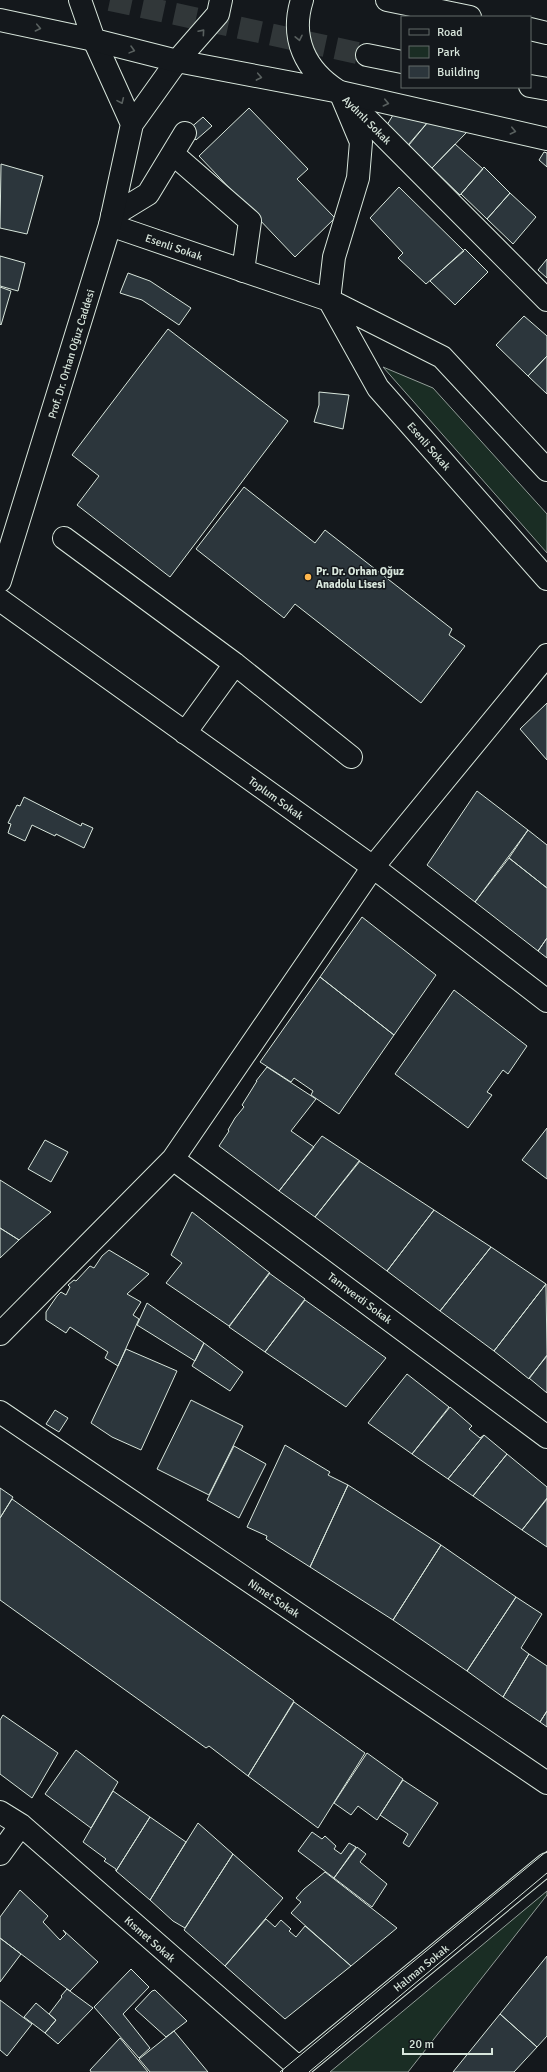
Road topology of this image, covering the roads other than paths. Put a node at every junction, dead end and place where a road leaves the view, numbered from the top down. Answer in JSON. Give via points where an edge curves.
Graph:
{"nodes":[{"id":1,"x":80,"y":0,"type":"edge"},
{"id":2,"x":221,"y":0,"type":"edge"},
{"id":3,"x":302,"y":0,"type":"edge"},
{"id":4,"x":387,"y":0,"type":"edge"},
{"id":5,"x":465,"y":16,"type":"edge"},
{"id":6,"x":0,"y":20,"type":"edge"},
{"id":7,"x":531,"y":29,"type":"edge"},
{"id":8,"x":547,"y":33,"type":"edge"},
{"id":9,"x":94,"y":40,"type":"junction"},
{"id":10,"x":367,"y":55,"type":"tunnel mouth"},
{"id":11,"x":177,"y":61,"type":"junction"},
{"id":12,"x":401,"y":62,"type":"edge"},
{"id":13,"x":531,"y":86,"type":"edge"},
{"id":14,"x":547,"y":89,"type":"edge"},
{"id":15,"x":340,"y":92,"type":"junction"},
{"id":16,"x":132,"y":124,"type":"junction"},
{"id":17,"x":185,"y":133,"type":"dead end"},
{"id":18,"x":547,"y":138,"type":"edge"},
{"id":19,"x":172,"y":154,"type":"junction"},
{"id":20,"x":111,"y":221,"type":"junction"},
{"id":21,"x":243,"y":271,"type":"junction"},
{"id":22,"x":329,"y":300,"type":"junction"},
{"id":23,"x":547,"y":300,"type":"edge"},
{"id":24,"x":547,"y":470,"type":"edge"},
{"id":25,"x":64,"y":538,"type":"dead end"},
{"id":26,"x":7,"y":540,"type":"edge"},
{"id":27,"x":547,"y":579,"type":"edge"},
{"id":28,"x":0,"y":581,"type":"edge"},
{"id":29,"x":0,"y":600,"type":"edge"},
{"id":30,"x":547,"y":655,"type":"edge"},
{"id":31,"x":235,"y":664,"type":"junction"},
{"id":32,"x":185,"y":733,"type":"junction"},
{"id":33,"x":351,"y":757,"type":"dead end"},
{"id":34,"x":373,"y":867,"type":"junction"},
{"id":35,"x":547,"y":1001,"type":"edge"},
{"id":36,"x":173,"y":1159,"type":"junction"},
{"id":37,"x":0,"y":1334,"type":"edge"},
{"id":38,"x":0,"y":1412,"type":"edge"},
{"id":39,"x":547,"y":1438,"type":"edge"},
{"id":40,"x":547,"y":1783,"type":"edge"},
{"id":41,"x":0,"y":1812,"type":"edge"},
{"id":42,"x":21,"y":1825,"type":"junction"},
{"id":43,"x":0,"y":1854,"type":"edge"},
{"id":44,"x":547,"y":1864,"type":"edge"},
{"id":45,"x":296,"y":2070,"type":"edge"}],
"edges":[{"from":1,"to":9,"type":"main road"},
{"from":11,"to":2,"type":"main road","one_way":true,"via":[[218,14]]},
{"from":3,"to":15,"type":"main road","one_way":true,"via":[[298,10],[297,29],[302,50],[311,69],[324,82]]},
{"from":4,"to":5,"type":"main road"},
{"from":6,"to":9,"type":"main road","one_way":true},
{"from":7,"to":8,"type":"main road"},
{"from":9,"to":11,"type":"main road","one_way":true},
{"from":9,"to":16,"type":"main road","one_way":true},
{"from":10,"to":12,"type":"main road"},
{"from":11,"to":15,"type":"main road","one_way":true},
{"from":11,"to":16,"type":"main road"},
{"from":13,"to":14,"type":"main road"},
{"from":15,"to":18,"type":"main road","one_way":true},
{"from":15,"to":22,"type":"main road","name":"Aydınlı Sokak","via":[[361,142],[358,178],[334,257]]},
{"from":15,"to":23,"type":"main road","name":"Aydınlı Sokak"},
{"from":16,"to":20,"type":"main road","name":"Prof. Dr. Orhan Oğuz Caddesi"},
{"from":17,"to":19,"type":"main road"},
{"from":19,"to":20,"type":"main road","via":[[148,194]]},
{"from":19,"to":21,"type":"main road","via":[[250,221]]},
{"from":20,"to":21,"type":"main road","name":"Esenli Sokak"},
{"from":20,"to":26,"type":"main road","name":"Prof. Dr. Orhan Oğuz Caddesi"},
{"from":21,"to":22,"type":"main road","name":"Esenli Sokak"},
{"from":22,"to":24,"type":"main road","name":"Esenli Sokak","via":[[442,357]]},
{"from":22,"to":27,"type":"main road","name":"Esenli Sokak","via":[[378,388]]},
{"from":25,"to":31,"type":"main road"},
{"from":26,"to":28,"type":"main road","name":"Prof. Dr. Orhan Oğuz Caddesi"},
{"from":29,"to":32,"type":"main road","name":"Toplum Sokak"},
{"from":30,"to":34,"type":"main road"},
{"from":31,"to":32,"type":"main road"},
{"from":31,"to":33,"type":"main road"},
{"from":32,"to":34,"type":"main road","name":"Toplum Sokak"},
{"from":34,"to":35,"type":"main road","name":"Toplum Sokak"},
{"from":34,"to":36,"type":"main road"},
{"from":36,"to":37,"type":"main road"},
{"from":36,"to":39,"type":"main road","name":"Tanrıverdi Sokak"},
{"from":38,"to":40,"type":"main road","name":"Nimet Sokak"},
{"from":41,"to":42,"type":"main road","name":"Kısmet Sokak"},
{"from":42,"to":43,"type":"main road"},
{"from":42,"to":45,"type":"main road","name":"Kısmet Sokak"},
{"from":44,"to":45,"type":"main road","name":"Halman Sokak"}]}
